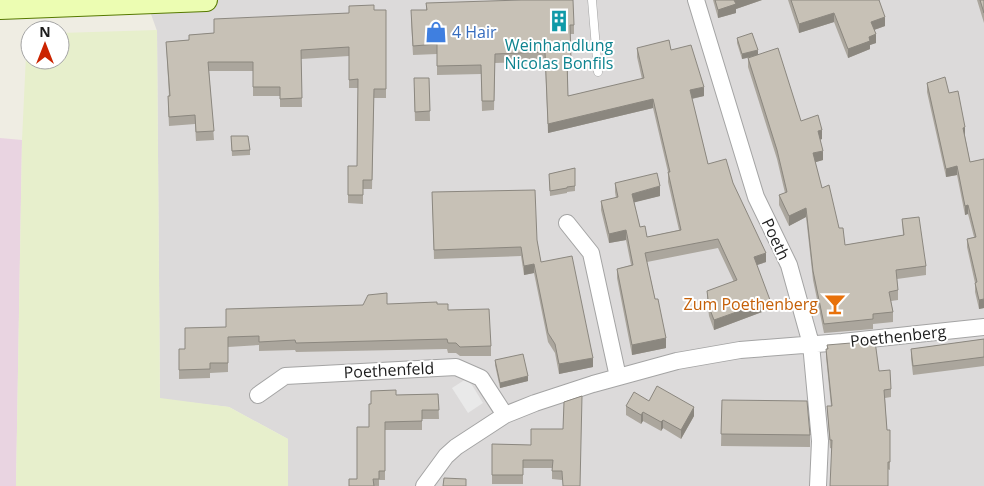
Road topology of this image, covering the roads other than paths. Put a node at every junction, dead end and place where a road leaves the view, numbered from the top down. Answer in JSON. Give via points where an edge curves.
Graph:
{"nodes":[{"id":1,"x":206,"y":0,"type":"edge"},
{"id":2,"x":592,"y":0,"type":"edge"},
{"id":3,"x":696,"y":0,"type":"edge"},
{"id":4,"x":0,"y":8,"type":"edge"},
{"id":5,"x":598,"y":72,"type":"dead end"},
{"id":6,"x":567,"y":223,"type":"dead end"},
{"id":7,"x":984,"y":327,"type":"edge"},
{"id":8,"x":811,"y":344,"type":"junction"},
{"id":9,"x":618,"y":377,"type":"junction"},
{"id":10,"x":258,"y":395,"type":"dead end"},
{"id":11,"x":505,"y":415,"type":"junction"},
{"id":12,"x":424,"y":486,"type":"edge"},
{"id":13,"x":818,"y":486,"type":"edge"}],
"edges":[{"from":1,"to":4,"type":"main road"},
{"from":2,"to":5,"type":"lane"},
{"from":3,"to":8,"type":"street","name":"Poeth","via":[[756,197],[789,265]]},
{"from":6,"to":9,"type":"street","via":[[592,253]]},
{"from":7,"to":8,"type":"street","name":"Poethenberg"},
{"from":8,"to":9,"type":"street","via":[[740,350],[677,361]]},
{"from":8,"to":13,"type":"street","name":"Poeth","via":[[820,441]]},
{"from":9,"to":11,"type":"street"},
{"from":10,"to":11,"type":"street","name":"Poethenfeld","via":[[285,376],[456,367],[481,378]]},
{"from":11,"to":12,"type":"street","via":[[456,447]]}]}
